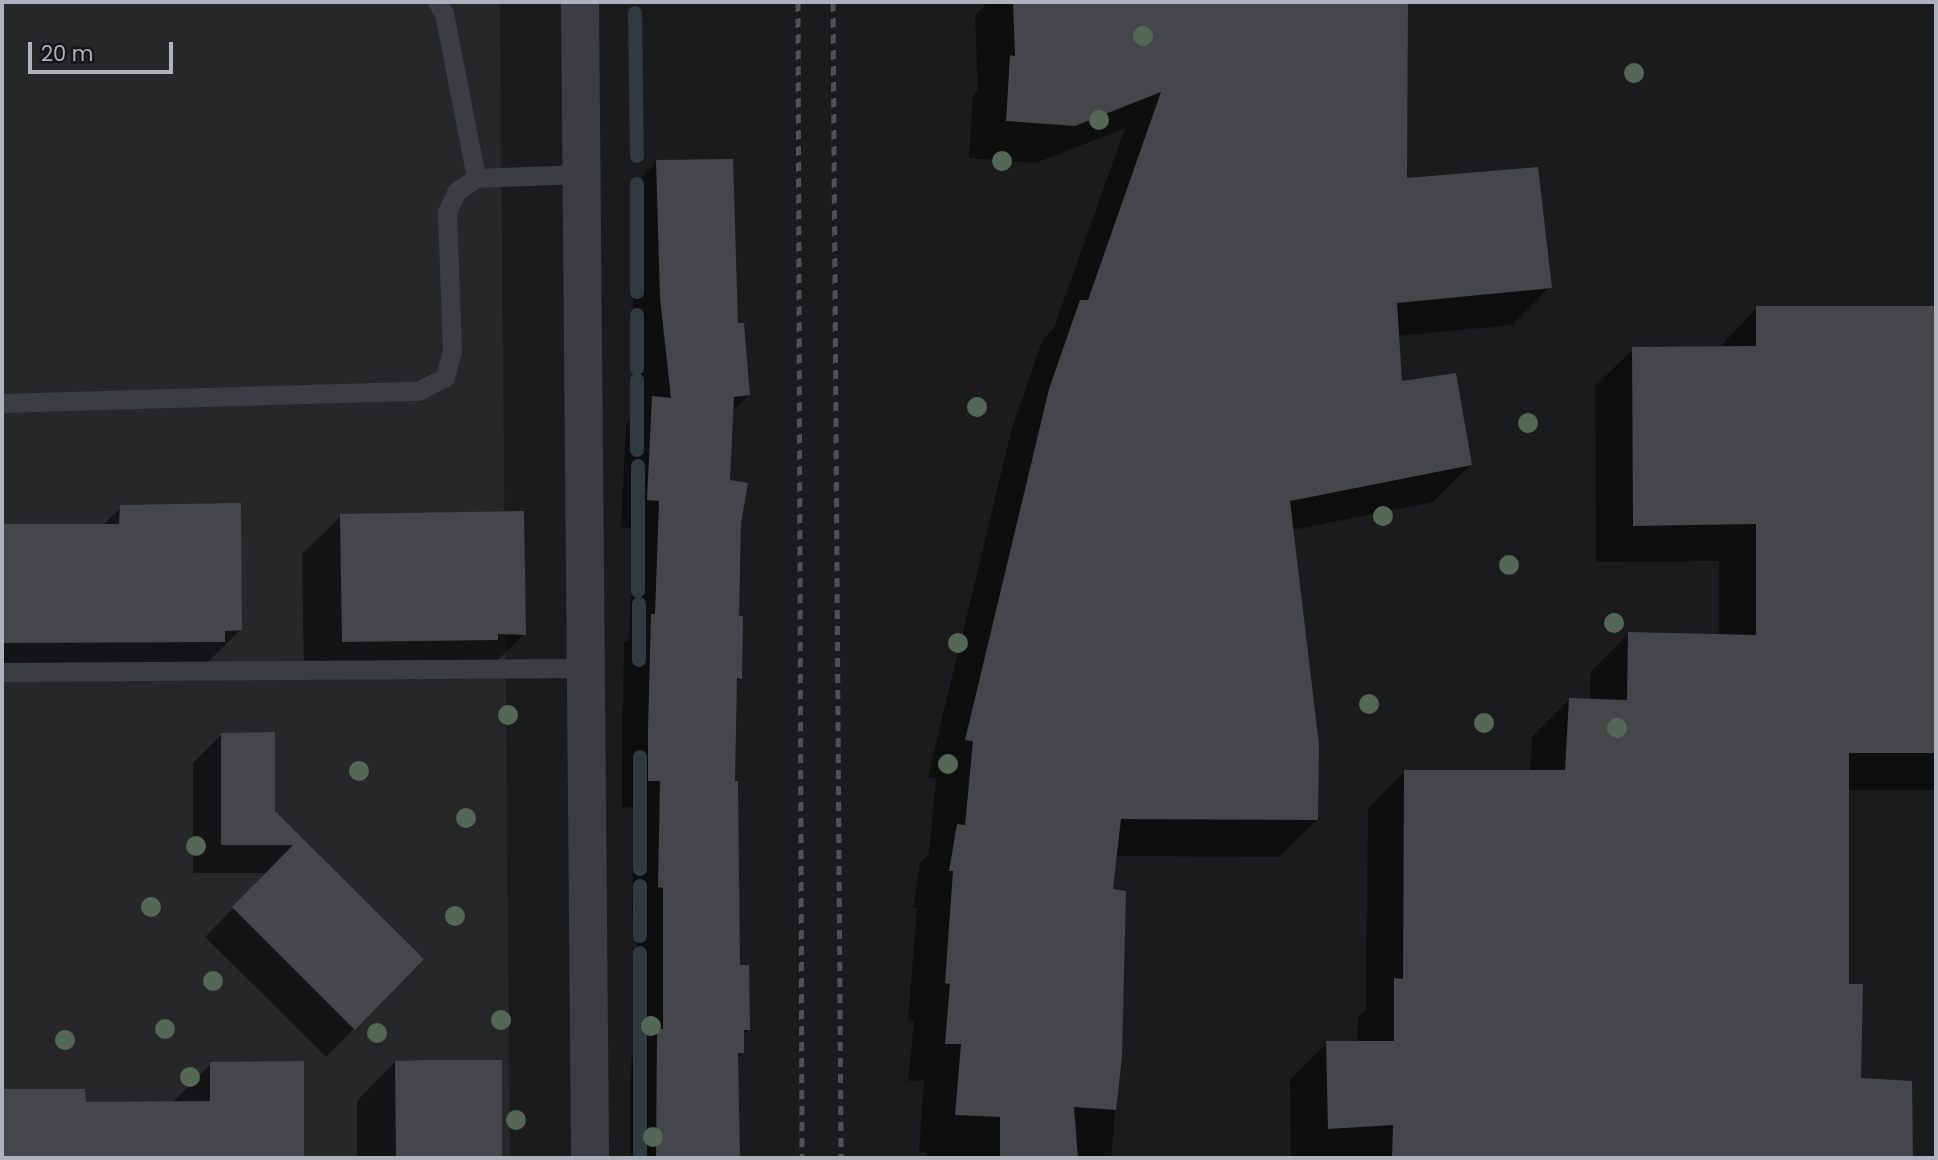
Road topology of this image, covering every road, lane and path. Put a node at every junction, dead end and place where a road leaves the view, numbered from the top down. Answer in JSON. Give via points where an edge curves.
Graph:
{"nodes":[{"id":1,"x":437,"y":2,"type":"edge"},
{"id":2,"x":580,"y":2,"type":"edge"},
{"id":3,"x":582,"y":174,"type":"junction"},
{"id":4,"x":476,"y":178,"type":"junction"},
{"id":5,"x":2,"y":403,"type":"edge"},
{"id":6,"x":587,"y":668,"type":"junction"},
{"id":7,"x":2,"y":672,"type":"edge"},
{"id":8,"x":590,"y":1158,"type":"edge"}],
"edges":[{"from":1,"to":4,"type":"lane","via":[[444,13]]},
{"from":2,"to":3,"type":"street"},
{"from":3,"to":4,"type":"lane"},
{"from":3,"to":6,"type":"street"},
{"from":4,"to":5,"type":"lane","via":[[457,191],[447,212],[452,350],[445,377],[418,391]]},
{"from":6,"to":7,"type":"lane"},
{"from":6,"to":8,"type":"street"}]}
